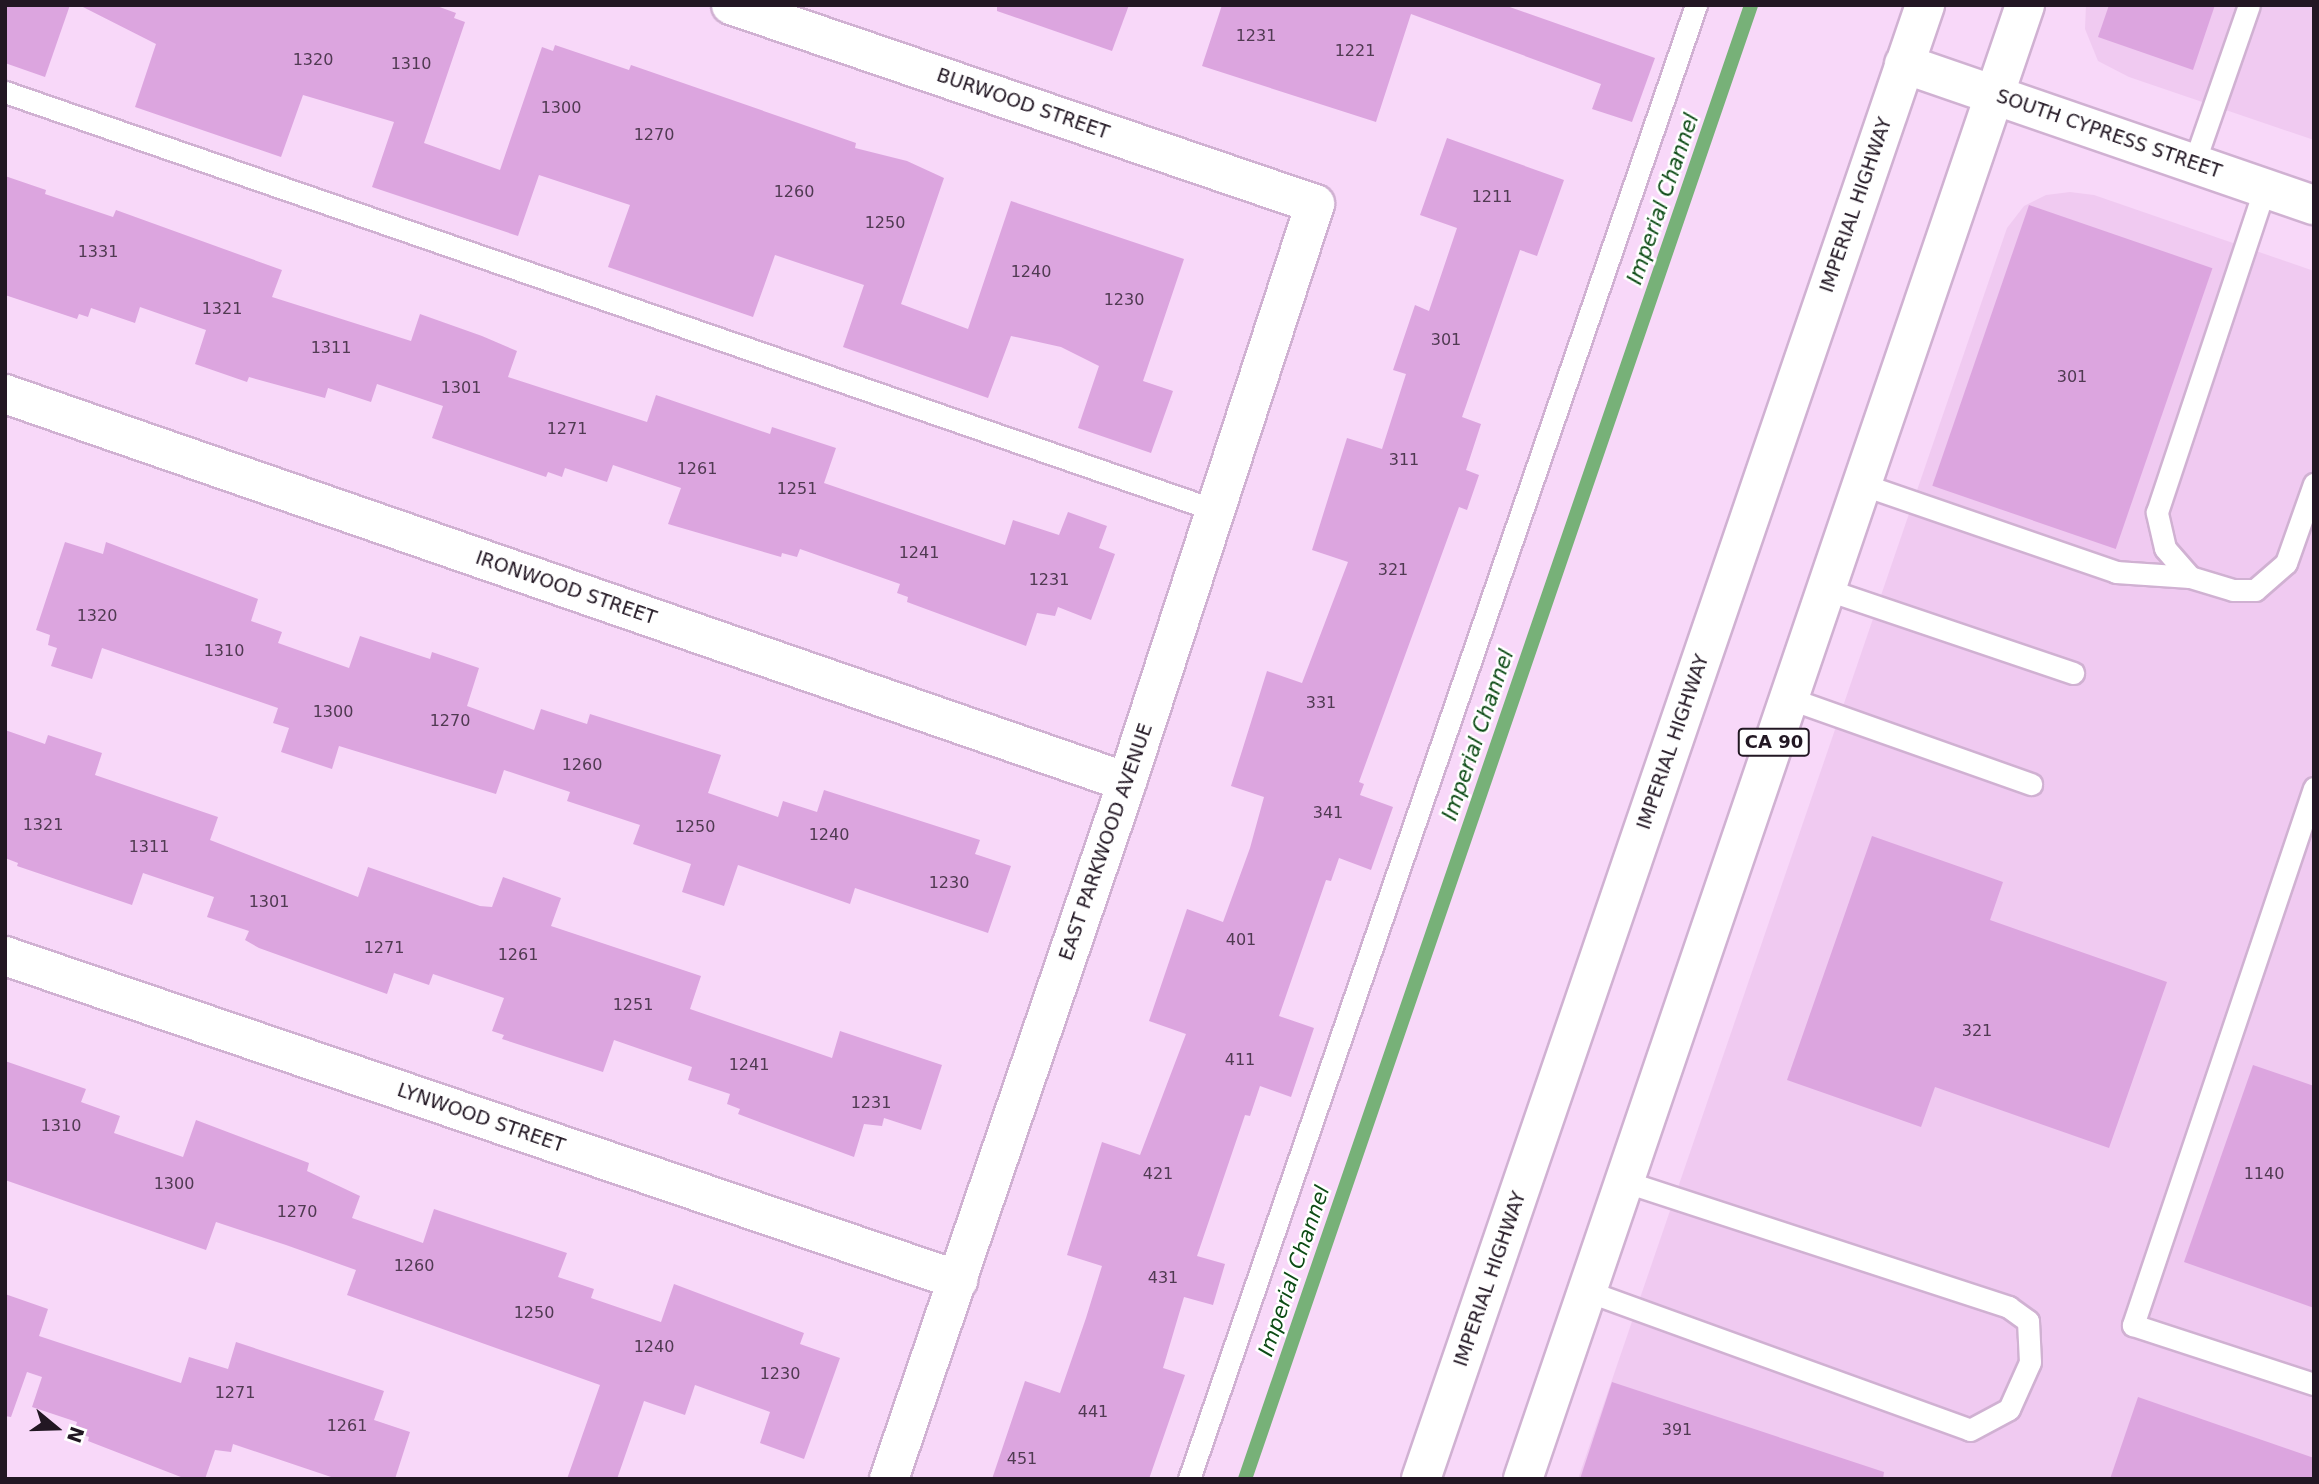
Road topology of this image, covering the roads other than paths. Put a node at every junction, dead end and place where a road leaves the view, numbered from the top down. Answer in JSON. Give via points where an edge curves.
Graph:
{"nodes":[{"id":1,"x":730,"y":5,"type":"edge"},
{"id":2,"x":1696,"y":5,"type":"edge"},
{"id":3,"x":1925,"y":5,"type":"edge"},
{"id":4,"x":2025,"y":5,"type":"edge"},
{"id":5,"x":2249,"y":5,"type":"edge"},
{"id":6,"x":1904,"y":64,"type":"junction"},
{"id":7,"x":5,"y":92,"type":"edge"},
{"id":8,"x":1994,"y":94,"type":"junction"},
{"id":9,"x":2194,"y":163,"type":"junction"},
{"id":10,"x":2264,"y":188,"type":"junction"},
{"id":11,"x":1315,"y":204,"type":"joint"},
{"id":12,"x":2314,"y":205,"type":"edge"},
{"id":13,"x":5,"y":394,"type":"edge"},
{"id":14,"x":1861,"y":484,"type":"junction"},
{"id":15,"x":2314,"y":484,"type":"edge"},
{"id":16,"x":1215,"y":510,"type":"junction"},
{"id":17,"x":2190,"y":577,"type":"junction"},
{"id":18,"x":1825,"y":589,"type":"junction"},
{"id":19,"x":2073,"y":673,"type":"dead end"},
{"id":20,"x":1788,"y":698,"type":"junction"},
{"id":21,"x":1127,"y":782,"type":"junction"},
{"id":22,"x":2031,"y":783,"type":"dead end"},
{"id":23,"x":2314,"y":788,"type":"edge"},
{"id":24,"x":5,"y":956,"type":"edge"},
{"id":25,"x":1624,"y":1181,"type":"junction"},
{"id":26,"x":958,"y":1280,"type":"junction"},
{"id":27,"x":1587,"y":1291,"type":"junction"},
{"id":28,"x":2314,"y":1384,"type":"edge"},
{"id":29,"x":889,"y":1479,"type":"edge"},
{"id":30,"x":1189,"y":1479,"type":"edge"},
{"id":31,"x":1421,"y":1479,"type":"edge"},
{"id":32,"x":1523,"y":1479,"type":"edge"}],
"edges":[{"from":1,"to":11,"type":"street","name":"BURWOOD STREET"},
{"from":2,"to":30,"type":"lane"},
{"from":3,"to":6,"type":"street","name":"IMPERIAL HIGHWAY"},
{"from":4,"to":8,"type":"street","number":"CA 90"},
{"from":5,"to":9,"type":"lane"},
{"from":6,"to":8,"type":"street","name":"SOUTH CYPRESS STREET"},
{"from":6,"to":31,"type":"street","name":"IMPERIAL HIGHWAY"},
{"from":7,"to":16,"type":"lane"},
{"from":8,"to":9,"type":"street","name":"SOUTH CYPRESS STREET"},
{"from":8,"to":14,"type":"street","number":"CA 90"},
{"from":9,"to":10,"type":"street","name":"SOUTH CYPRESS STREET"},
{"from":10,"to":12,"type":"street","name":"SOUTH CYPRESS STREET"},
{"from":10,"to":17,"type":"lane","via":[[2157,512],[2165,548]]},
{"from":11,"to":16,"type":"street","name":"EAST PARKWOOD AVENUE"},
{"from":13,"to":21,"type":"street","name":"IRONWOOD STREET"},
{"from":14,"to":17,"type":"lane","via":[[2116,572]]},
{"from":14,"to":18,"type":"street","number":"CA 90"},
{"from":15,"to":17,"type":"lane","via":[[2286,563],[2255,590],[2233,590]]},
{"from":16,"to":21,"type":"street","name":"EAST PARKWOOD AVENUE"},
{"from":18,"to":19,"type":"lane"},
{"from":18,"to":20,"type":"street","number":"CA 90"},
{"from":20,"to":22,"type":"lane"},
{"from":20,"to":25,"type":"street","number":"CA 90"},
{"from":21,"to":26,"type":"street","name":"EAST PARKWOOD AVENUE"},
{"from":23,"to":28,"type":"lane","via":[[2133,1325]]},
{"from":24,"to":26,"type":"street","name":"LYNWOOD STREET"},
{"from":25,"to":27,"type":"street","number":"CA 90"},
{"from":25,"to":27,"type":"lane","via":[[2010,1307],[2028,1321],[2030,1362],[2009,1409],[1970,1430]]},
{"from":26,"to":29,"type":"street","name":"EAST PARKWOOD AVENUE"},
{"from":27,"to":32,"type":"street","number":"CA 90"}]}
